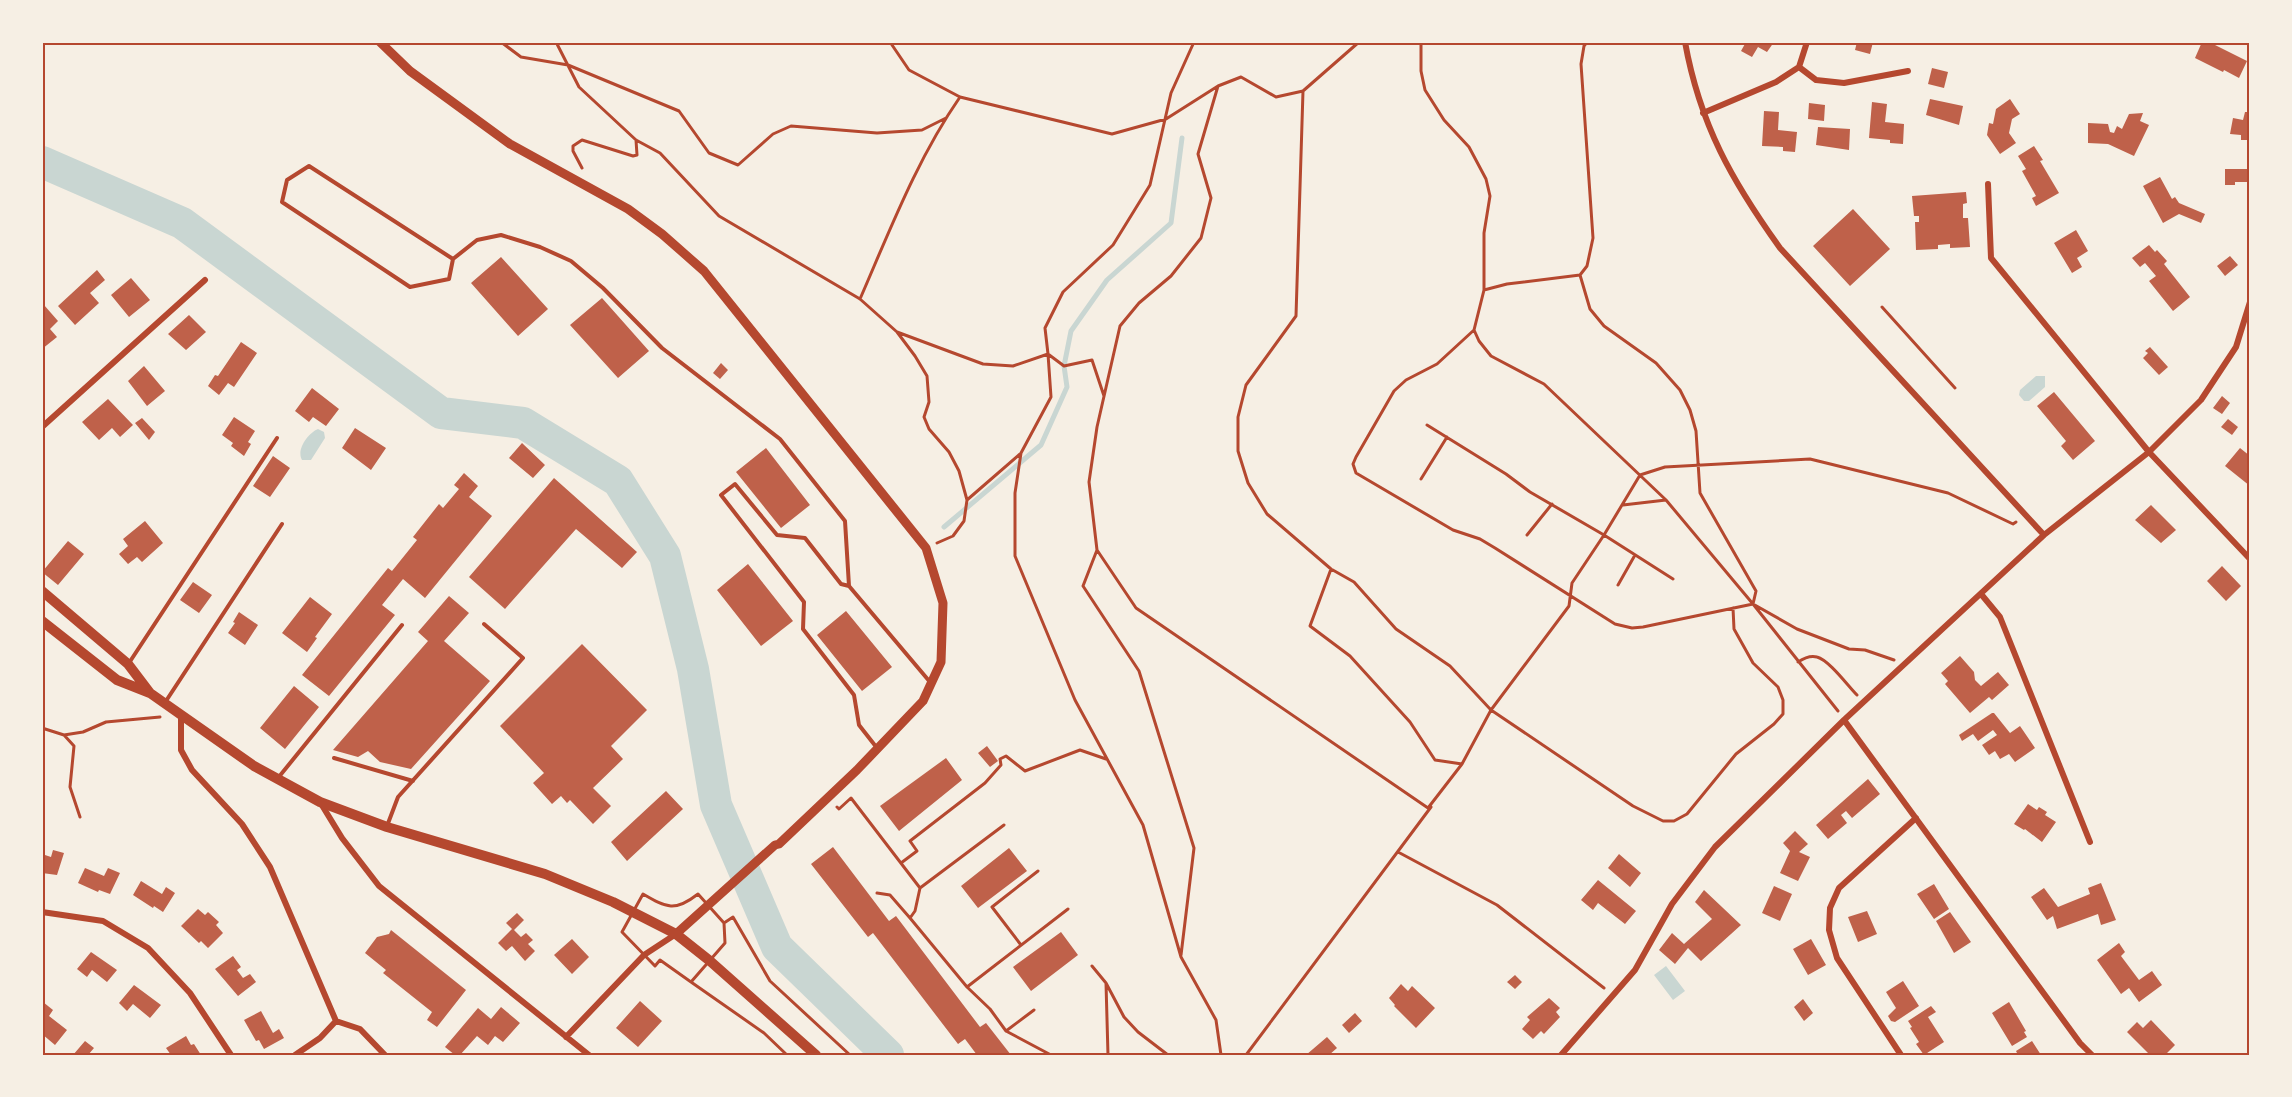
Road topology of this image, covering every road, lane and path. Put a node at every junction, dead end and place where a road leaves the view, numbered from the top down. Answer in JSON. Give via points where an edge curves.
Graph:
{"nodes":[{"id":1,"x":380,"y":42,"type":"edge"},
{"id":2,"x":501,"y":42,"type":"edge"},
{"id":3,"x":556,"y":42,"type":"edge"},
{"id":4,"x":890,"y":42,"type":"edge"},
{"id":5,"x":1194,"y":42,"type":"edge"},
{"id":6,"x":1359,"y":42,"type":"edge"},
{"id":7,"x":1421,"y":42,"type":"edge"},
{"id":8,"x":1587,"y":42,"type":"edge"},
{"id":9,"x":1685,"y":42,"type":"edge"},
{"id":10,"x":1807,"y":42,"type":"edge"},
{"id":11,"x":568,"y":65,"type":"junction"},
{"id":12,"x":1799,"y":67,"type":"junction"},
{"id":13,"x":1908,"y":70,"type":"dead end"},
{"id":14,"x":1218,"y":86,"type":"junction"},
{"id":15,"x":1303,"y":91,"type":"junction"},
{"id":16,"x":960,"y":97,"type":"junction"},
{"id":17,"x":1703,"y":113,"type":"junction"},
{"id":18,"x":946,"y":117,"type":"junction"},
{"id":19,"x":1166,"y":119,"type":"junction"},
{"id":20,"x":636,"y":140,"type":"junction"},
{"id":21,"x":1988,"y":184,"type":"dead end"},
{"id":22,"x":592,"y":188,"type":"junction"},
{"id":23,"x":453,"y":259,"type":"junction"},
{"id":24,"x":1580,"y":275,"type":"junction"},
{"id":25,"x":205,"y":280,"type":"dead end"},
{"id":26,"x":1484,"y":290,"type":"junction"},
{"id":27,"x":860,"y":299,"type":"junction"},
{"id":28,"x":2250,"y":302,"type":"edge"},
{"id":29,"x":1882,"y":307,"type":"dead end"},
{"id":30,"x":1474,"y":330,"type":"junction"},
{"id":31,"x":897,"y":332,"type":"junction"},
{"id":32,"x":1048,"y":354,"type":"junction"},
{"id":33,"x":1955,"y":388,"type":"dead end"},
{"id":34,"x":1104,"y":397,"type":"junction"},
{"id":35,"x":1427,"y":425,"type":"dead end"},
{"id":36,"x":42,"y":427,"type":"edge"},
{"id":37,"x":1447,"y":437,"type":"junction"},
{"id":38,"x":277,"y":438,"type":"dead end"},
{"id":39,"x":2150,"y":452,"type":"junction"},
{"id":40,"x":1021,"y":453,"type":"junction"},
{"id":41,"x":1698,"y":466,"type":"junction"},
{"id":42,"x":1640,"y":475,"type":"junction"},
{"id":43,"x":1421,"y":479,"type":"dead end"},
{"id":44,"x":967,"y":500,"type":"junction"},
{"id":45,"x":1666,"y":500,"type":"junction"},
{"id":46,"x":1552,"y":504,"type":"junction"},
{"id":47,"x":1622,"y":505,"type":"junction"},
{"id":48,"x":2029,"y":517,"type":"junction"},
{"id":49,"x":282,"y":524,"type":"dead end"},
{"id":50,"x":1527,"y":535,"type":"dead end"},
{"id":51,"x":1604,"y":535,"type":"junction"},
{"id":52,"x":2044,"y":535,"type":"junction"},
{"id":53,"x":926,"y":548,"type":"junction"},
{"id":54,"x":1097,"y":550,"type":"junction"},
{"id":55,"x":1635,"y":555,"type":"junction"},
{"id":56,"x":2250,"y":559,"type":"edge"},
{"id":57,"x":1331,"y":569,"type":"junction"},
{"id":58,"x":1673,"y":579,"type":"dead end"},
{"id":59,"x":1617,"y":585,"type":"dead end"},
{"id":60,"x":849,"y":586,"type":"junction"},
{"id":61,"x":42,"y":591,"type":"edge"},
{"id":62,"x":1981,"y":594,"type":"junction"},
{"id":63,"x":1572,"y":598,"type":"junction"},
{"id":64,"x":1753,"y":604,"type":"junction"},
{"id":65,"x":1733,"y":608,"type":"junction"},
{"id":66,"x":42,"y":621,"type":"edge"},
{"id":67,"x":484,"y":624,"type":"dead end"},
{"id":68,"x":402,"y":625,"type":"dead end"},
{"id":69,"x":1798,"y":662,"type":"junction"},
{"id":70,"x":128,"y":664,"type":"junction"},
{"id":71,"x":1905,"y":664,"type":"junction"},
{"id":72,"x":931,"y":683,"type":"junction"},
{"id":73,"x":150,"y":693,"type":"junction"},
{"id":74,"x":1863,"y":702,"type":"junction"},
{"id":75,"x":164,"y":704,"type":"junction"},
{"id":76,"x":1491,"y":710,"type":"junction"},
{"id":77,"x":181,"y":716,"type":"junction"},
{"id":78,"x":1844,"y":720,"type":"junction"},
{"id":79,"x":42,"y":728,"type":"edge"},
{"id":80,"x":64,"y":735,"type":"junction"},
{"id":81,"x":878,"y":748,"type":"junction"},
{"id":82,"x":334,"y":758,"type":"dead end"},
{"id":83,"x":1107,"y":759,"type":"junction"},
{"id":84,"x":1462,"y":764,"type":"junction"},
{"id":85,"x":278,"y":779,"type":"junction"},
{"id":86,"x":412,"y":781,"type":"junction"},
{"id":87,"x":828,"y":798,"type":"junction"},
{"id":88,"x":320,"y":802,"type":"junction"},
{"id":89,"x":80,"y":817,"type":"dead end"},
{"id":90,"x":1916,"y":818,"type":"junction"},
{"id":91,"x":1004,"y":825,"type":"dead end"},
{"id":92,"x":387,"y":827,"type":"junction"},
{"id":93,"x":2091,"y":842,"type":"dead end"},
{"id":94,"x":1398,"y":852,"type":"junction"},
{"id":95,"x":901,"y":863,"type":"junction"},
{"id":96,"x":1038,"y":871,"type":"dead end"},
{"id":97,"x":920,"y":888,"type":"junction"},
{"id":98,"x":877,"y":893,"type":"dead end"},
{"id":99,"x":1068,"y":909,"type":"dead end"},
{"id":100,"x":42,"y":912,"type":"edge"},
{"id":101,"x":910,"y":918,"type":"junction"},
{"id":102,"x":724,"y":923,"type":"dead end"},
{"id":103,"x":676,"y":934,"type":"junction"},
{"id":104,"x":1021,"y":945,"type":"junction"},
{"id":105,"x":1181,"y":957,"type":"junction"},
{"id":106,"x":1092,"y":966,"type":"dead end"},
{"id":107,"x":691,"y":982,"type":"dead end"},
{"id":108,"x":1106,"y":983,"type":"junction"},
{"id":109,"x":967,"y":987,"type":"junction"},
{"id":110,"x":1613,"y":995,"type":"junction"},
{"id":111,"x":1034,"y":1010,"type":"dead end"},
{"id":112,"x":336,"y":1021,"type":"junction"},
{"id":113,"x":1006,"y":1031,"type":"junction"},
{"id":114,"x":566,"y":1037,"type":"junction"},
{"id":115,"x":231,"y":1055,"type":"edge"},
{"id":116,"x":295,"y":1055,"type":"edge"},
{"id":117,"x":385,"y":1055,"type":"edge"},
{"id":118,"x":589,"y":1055,"type":"edge"},
{"id":119,"x":787,"y":1055,"type":"edge"},
{"id":120,"x":816,"y":1055,"type":"edge"},
{"id":121,"x":850,"y":1055,"type":"edge"},
{"id":122,"x":1051,"y":1055,"type":"edge"},
{"id":123,"x":1108,"y":1055,"type":"edge"},
{"id":124,"x":1168,"y":1055,"type":"edge"},
{"id":125,"x":1221,"y":1055,"type":"edge"},
{"id":126,"x":1246,"y":1055,"type":"edge"},
{"id":127,"x":1561,"y":1055,"type":"edge"},
{"id":128,"x":1901,"y":1055,"type":"edge"},
{"id":129,"x":2092,"y":1055,"type":"edge"}],
"edges":[{"from":1,"to":22,"type":"street","via":[[410,71],[510,144]]},
{"from":2,"to":11,"type":"path","via":[[521,57]]},
{"from":3,"to":11,"type":"path"},
{"from":4,"to":16,"type":"path","via":[[909,70]]},
{"from":5,"to":19,"type":"path","via":[[1171,93]]},
{"from":6,"to":15,"type":"path"},
{"from":7,"to":26,"type":"path","via":[[1425,90],[1468,147],[1486,180],[1490,196],[1484,233]]},
{"from":8,"to":24,"type":"path","via":[[1581,64],[1593,238],[1587,266]]},
{"from":9,"to":17,"type":"street","via":[[1691,78]]},
{"from":10,"to":12,"type":"street"},
{"from":11,"to":18,"type":"path","via":[[679,111],[709,153],[738,165],[773,134],[791,126],[877,133],[922,130]]},
{"from":11,"to":20,"type":"path","via":[[579,87]]},
{"from":12,"to":13,"type":"street","via":[[1816,80],[1844,82]]},
{"from":12,"to":17,"type":"street","via":[[1776,82]]},
{"from":14,"to":15,"type":"path","via":[[1241,77],[1276,97]]},
{"from":14,"to":19,"type":"path"},
{"from":14,"to":34,"type":"path","via":[[1198,154],[1211,198],[1202,238],[1171,276],[1139,303],[1120,326]]},
{"from":15,"to":57,"type":"path","via":[[1296,316],[1246,385],[1238,417],[1238,451],[1248,483],[1268,514]]},
{"from":16,"to":18,"type":"path"},
{"from":16,"to":19,"type":"path","via":[[1112,134]]},
{"from":17,"to":48,"type":"street","via":[[1746,201],[1780,248]]},
{"from":18,"to":27,"type":"path","via":[[912,177]]},
{"from":19,"to":32,"type":"path","via":[[1150,185],[1113,245],[1063,292],[1045,328]]},
{"from":20,"to":22,"type":"path","via":[[638,150],[633,156],[582,140],[576,142],[573,151]]},
{"from":20,"to":27,"type":"path","via":[[660,153],[719,216]]},
{"from":21,"to":39,"type":"street","via":[[1991,258]]},
{"from":22,"to":53,"type":"street","via":[[662,234],[704,271]]},
{"from":23,"to":23,"type":"lane","via":[[309,166],[287,180],[282,202],[410,287],[449,279]]},
{"from":23,"to":60,"type":"lane","via":[[477,240],[501,235],[571,261],[662,348],[780,439],[845,521]]},
{"from":24,"to":26,"type":"path"},
{"from":24,"to":41,"type":"path","via":[[1590,309],[1604,326],[1656,363],[1680,390],[1696,431]]},
{"from":25,"to":36,"type":"street"},
{"from":26,"to":30,"type":"path"},
{"from":27,"to":31,"type":"path"},
{"from":28,"to":39,"type":"street","via":[[2236,347],[2201,400]]},
{"from":29,"to":33,"type":"path"},
{"from":30,"to":42,"type":"path","via":[[1491,356],[1544,384]]},
{"from":30,"to":63,"type":"path","via":[[1437,364],[1394,391],[1356,457],[1356,473],[1453,530],[1480,539]]},
{"from":31,"to":32,"type":"path","via":[[983,364],[1013,366]]},
{"from":31,"to":44,"type":"path","via":[[927,376],[929,402],[924,417],[928,429],[949,452],[959,471]]},
{"from":32,"to":34,"type":"path","via":[[1065,366],[1092,360]]},
{"from":32,"to":40,"type":"path","via":[[1050,397]]},
{"from":34,"to":54,"type":"path","via":[[1089,482]]},
{"from":35,"to":37,"type":"path"},
{"from":37,"to":43,"type":"path"},
{"from":37,"to":46,"type":"path"},
{"from":38,"to":70,"type":"lane"},
{"from":39,"to":52,"type":"street"},
{"from":39,"to":56,"type":"street"},
{"from":40,"to":44,"type":"path"},
{"from":40,"to":83,"type":"path","via":[[1015,493],[1015,556],[1075,700]]},
{"from":41,"to":42,"type":"path","via":[[1665,468]]},
{"from":41,"to":48,"type":"path","via":[[1810,459],[1948,493],[2013,524]]},
{"from":41,"to":64,"type":"path","via":[[1700,493],[1756,591]]},
{"from":42,"to":45,"type":"path"},
{"from":42,"to":47,"type":"path"},
{"from":44,"to":53,"type":"path","via":[[964,521],[953,536]]},
{"from":45,"to":47,"type":"path"},
{"from":45,"to":64,"type":"path"},
{"from":46,"to":50,"type":"path"},
{"from":46,"to":51,"type":"path"},
{"from":47,"to":51,"type":"path"},
{"from":48,"to":52,"type":"street"},
{"from":49,"to":75,"type":"lane"},
{"from":51,"to":55,"type":"path"},
{"from":51,"to":63,"type":"path","via":[[1572,583]]},
{"from":52,"to":62,"type":"street"},
{"from":53,"to":72,"type":"street","via":[[943,603],[941,662]]},
{"from":54,"to":84,"type":"path","via":[[1136,608],[1428,808]]},
{"from":54,"to":105,"type":"path","via":[[1083,586],[1139,671],[1194,848]]},
{"from":55,"to":58,"type":"path"},
{"from":55,"to":59,"type":"path"},
{"from":57,"to":76,"type":"path","via":[[1354,582],[1396,629],[1450,666]]},
{"from":57,"to":84,"type":"path","via":[[1310,626],[1350,656],[1410,722],[1435,760]]},
{"from":60,"to":72,"type":"lane"},
{"from":60,"to":81,"type":"lane","via":[[841,584],[805,538],[777,535],[735,484],[721,495],[804,602],[803,630],[854,695],[859,725]]},
{"from":61,"to":70,"type":"main road"},
{"from":62,"to":71,"type":"street"},
{"from":62,"to":93,"type":"street","via":[[2000,617]]},
{"from":63,"to":65,"type":"path","via":[[1615,624],[1632,628]]},
{"from":63,"to":76,"type":"path"},
{"from":64,"to":65,"type":"path"},
{"from":64,"to":69,"type":"path"},
{"from":64,"to":71,"type":"path","via":[[1797,629]]},
{"from":65,"to":76,"type":"path","via":[[1734,629],[1753,663],[1778,687],[1783,714],[1736,754],[1687,814],[1674,820],[1663,820],[1633,806]]},
{"from":66,"to":73,"type":"main road","via":[[117,680]]},
{"from":67,"to":86,"type":"lane","via":[[524,658]]},
{"from":68,"to":85,"type":"lane"},
{"from":69,"to":74,"type":"path","via":[[1817,656],[1824,660]]},
{"from":69,"to":78,"type":"path"},
{"from":70,"to":73,"type":"main road"},
{"from":71,"to":74,"type":"street"},
{"from":72,"to":81,"type":"street","via":[[923,701]]},
{"from":73,"to":75,"type":"main road"},
{"from":74,"to":78,"type":"street"},
{"from":75,"to":77,"type":"main road"},
{"from":76,"to":84,"type":"path"},
{"from":77,"to":80,"type":"path","via":[[106,722]]},
{"from":77,"to":85,"type":"main road"},
{"from":77,"to":112,"type":"street","via":[[181,750],[192,770],[242,825],[270,867]]},
{"from":78,"to":90,"type":"street"},
{"from":78,"to":110,"type":"street","via":[[1715,847],[1671,904],[1635,970]]},
{"from":79,"to":80,"type":"path"},
{"from":80,"to":89,"type":"path","via":[[74,746],[70,787]]},
{"from":81,"to":87,"type":"street"},
{"from":82,"to":86,"type":"lane"},
{"from":83,"to":95,"type":"path","via":[[1080,750],[1025,771],[1006,756],[1000,759],[1001,765],[985,783],[910,841],[917,851]]},
{"from":83,"to":105,"type":"path","via":[[1143,825]]},
{"from":84,"to":94,"type":"path"},
{"from":85,"to":88,"type":"main road"},
{"from":86,"to":92,"type":"lane","via":[[398,797]]},
{"from":87,"to":95,"type":"path","via":[[839,809],[851,798]]},
{"from":87,"to":103,"type":"street"},
{"from":88,"to":92,"type":"main road"},
{"from":88,"to":114,"type":"street","via":[[342,838],[380,886]]},
{"from":90,"to":128,"type":"street","via":[[1839,888],[1830,908],[1829,930],[1837,958]]},
{"from":90,"to":129,"type":"street"},
{"from":91,"to":97,"type":"path"},
{"from":92,"to":103,"type":"main road","via":[[545,874]]},
{"from":94,"to":110,"type":"path","via":[[1497,905]]},
{"from":94,"to":126,"type":"path"},
{"from":95,"to":97,"type":"path"},
{"from":96,"to":104,"type":"path","via":[[992,907]]},
{"from":97,"to":101,"type":"path"},
{"from":98,"to":101,"type":"path","via":[[890,895]]},
{"from":99,"to":104,"type":"path"},
{"from":100,"to":115,"type":"street","via":[[103,921],[148,948],[190,993]]},
{"from":101,"to":109,"type":"path"},
{"from":102,"to":121,"type":"path","via":[[733,918],[770,981]]},
{"from":103,"to":114,"type":"street","via":[[644,955]]},
{"from":103,"to":120,"type":"main road"},
{"from":104,"to":109,"type":"path"},
{"from":105,"to":125,"type":"path","via":[[1216,1020]]},
{"from":106,"to":108,"type":"path"},
{"from":107,"to":119,"type":"path","via":[[764,1033]]},
{"from":108,"to":123,"type":"path"},
{"from":108,"to":124,"type":"path","via":[[1124,1017]]},
{"from":109,"to":113,"type":"path"},
{"from":110,"to":127,"type":"street"},
{"from":111,"to":113,"type":"path"},
{"from":112,"to":116,"type":"street"},
{"from":112,"to":117,"type":"street","via":[[360,1029]]},
{"from":113,"to":122,"type":"path"},
{"from":114,"to":118,"type":"street"}]}
